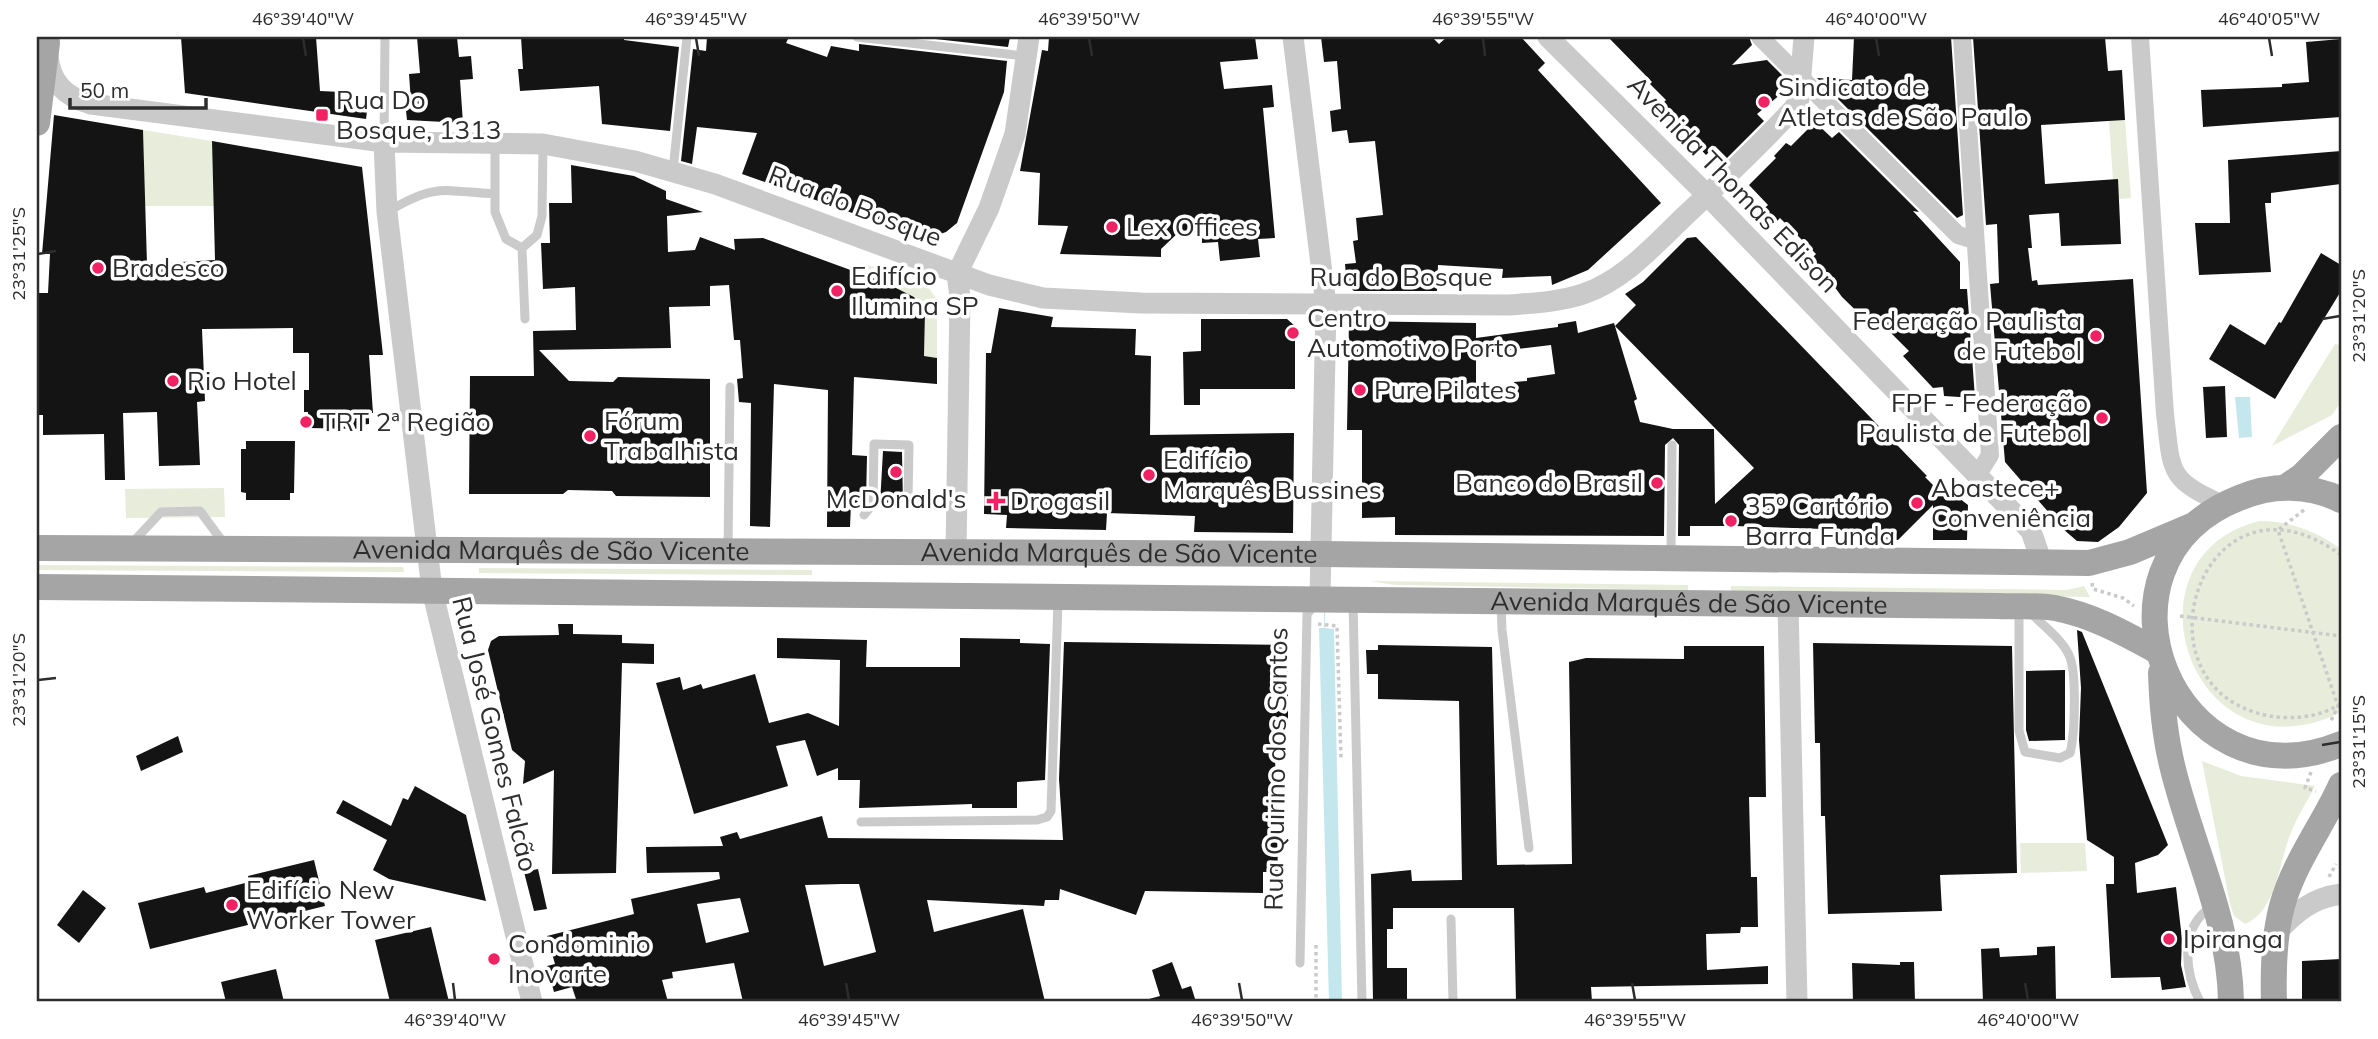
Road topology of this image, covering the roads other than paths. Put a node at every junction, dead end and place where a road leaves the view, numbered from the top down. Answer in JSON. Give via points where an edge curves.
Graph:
{"nodes":[{"id":1,"x":385,"y":37,"type":"edge"},
{"id":2,"x":687,"y":37,"type":"edge"},
{"id":3,"x":857,"y":37,"type":"edge"},
{"id":4,"x":1293,"y":37,"type":"edge"},
{"id":5,"x":1548,"y":37,"type":"edge"},
{"id":6,"x":1760,"y":37,"type":"edge"},
{"id":7,"x":1804,"y":37,"type":"edge"},
{"id":8,"x":1962,"y":37,"type":"edge"},
{"id":9,"x":2140,"y":37,"type":"edge"},
{"id":10,"x":48,"y":40,"type":"edge"},
{"id":11,"x":1027,"y":46,"type":"edge"},
{"id":12,"x":1801,"y":81,"type":"junction"},
{"id":13,"x":37,"y":123,"type":"edge"},
{"id":14,"x":384,"y":142,"type":"junction"},
{"id":15,"x":495,"y":142,"type":"junction"},
{"id":16,"x":543,"y":145,"type":"junction"},
{"id":17,"x":673,"y":172,"type":"junction"},
{"id":18,"x":495,"y":194,"type":"junction"},
{"id":19,"x":1707,"y":195,"type":"junction"},
{"id":20,"x":387,"y":212,"type":"junction"},
{"id":21,"x":1975,"y":240,"type":"junction"},
{"id":22,"x":522,"y":248,"type":"junction"},
{"id":23,"x":957,"y":274,"type":"junction"},
{"id":24,"x":1326,"y":305,"type":"junction"},
{"id":25,"x":525,"y":319,"type":"dead end"},
{"id":26,"x":730,"y":387,"type":"dead end"},
{"id":27,"x":2341,"y":437,"type":"edge"},
{"id":28,"x":1672,"y":445,"type":"dead end"},
{"id":29,"x":1977,"y":476,"type":"junction"},
{"id":30,"x":2286,"y":487,"type":"junction"},
{"id":31,"x":2341,"y":500,"type":"edge"},
{"id":32,"x":2223,"y":504,"type":"junction"},
{"id":33,"x":914,"y":505,"type":"dead end"},
{"id":34,"x":864,"y":515,"type":"dead end"},
{"id":35,"x":2194,"y":525,"type":"junction"},
{"id":36,"x":37,"y":533,"type":"edge"},
{"id":37,"x":37,"y":548,"type":"edge"},
{"id":38,"x":82,"y":549,"type":"junction"},
{"id":39,"x":127,"y":549,"type":"junction"},
{"id":40,"x":229,"y":549,"type":"junction"},
{"id":41,"x":426,"y":550,"type":"junction"},
{"id":42,"x":728,"y":551,"type":"junction"},
{"id":43,"x":956,"y":552,"type":"junction"},
{"id":44,"x":1321,"y":554,"type":"junction"},
{"id":45,"x":1671,"y":558,"type":"junction"},
{"id":46,"x":2041,"y":560,"type":"junction"},
{"id":47,"x":37,"y":587,"type":"edge"},
{"id":48,"x":432,"y":590,"type":"junction"},
{"id":49,"x":1059,"y":595,"type":"junction"},
{"id":50,"x":1320,"y":598,"type":"junction"},
{"id":51,"x":1353,"y":598,"type":"junction"},
{"id":52,"x":1502,"y":600,"type":"junction"},
{"id":53,"x":1788,"y":604,"type":"junction"},
{"id":54,"x":2022,"y":607,"type":"junction"},
{"id":55,"x":2158,"y":658,"type":"junction"},
{"id":56,"x":2341,"y":744,"type":"edge"},
{"id":57,"x":2341,"y":785,"type":"edge"},
{"id":58,"x":861,"y":822,"type":"dead end"},
{"id":59,"x":1529,"y":848,"type":"dead end"},
{"id":60,"x":2341,"y":894,"type":"edge"},
{"id":61,"x":2216,"y":904,"type":"junction"},
{"id":62,"x":1451,"y":919,"type":"dead end"},
{"id":63,"x":2277,"y":933,"type":"junction"},
{"id":64,"x":1300,"y":963,"type":"dead end"},
{"id":65,"x":532,"y":1002,"type":"edge"},
{"id":66,"x":1362,"y":1002,"type":"edge"},
{"id":67,"x":1453,"y":1002,"type":"edge"},
{"id":68,"x":1797,"y":1002,"type":"edge"},
{"id":69,"x":2200,"y":1002,"type":"edge"},
{"id":70,"x":2231,"y":1002,"type":"edge"},
{"id":71,"x":2274,"y":1002,"type":"edge"}],
"edges":[{"from":1,"to":14,"type":"lane"},
{"from":2,"to":17,"type":"lane"},
{"from":3,"to":11,"type":"lane"},
{"from":4,"to":24,"type":"street","name":"Rua Quirino dos Santos"},
{"from":5,"to":19,"type":"street","name":"Avenida Thomas Edison"},
{"from":6,"to":12,"type":"street"},
{"from":7,"to":12,"type":"street","name":"Rua do Bosque"},
{"from":8,"to":21,"type":"street"},
{"from":9,"to":32,"type":"street","via":[[2172,468],[2189,489]]},
{"from":10,"to":13,"type":"main road"},
{"from":10,"to":14,"type":"street","name":"Rua do Bosque","via":[[53,77],[77,100]]},
{"from":11,"to":23,"type":"street","via":[[1015,134]]},
{"from":12,"to":19,"type":"street","name":"Rua do Bosque","via":[[1794,108]]},
{"from":12,"to":21,"type":"street","via":[[1958,235]]},
{"from":14,"to":15,"type":"street","name":"Rua do Bosque"},
{"from":14,"to":20,"type":"street","name":"Rua José Gomes Falcão"},
{"from":15,"to":16,"type":"street","name":"Rua do Bosque"},
{"from":15,"to":18,"type":"lane"},
{"from":16,"to":17,"type":"street","name":"Rua do Bosque"},
{"from":16,"to":22,"type":"lane","via":[[542,216],[537,235]]},
{"from":17,"to":23,"type":"street","name":"Rua do Bosque"},
{"from":18,"to":20,"type":"lane","via":[[441,189],[420,192]]},
{"from":18,"to":22,"type":"lane","via":[[495,212],[506,239]]},
{"from":19,"to":24,"type":"street","name":"Rua do Bosque","via":[[1615,279],[1583,294],[1509,305]]},
{"from":19,"to":29,"type":"street","name":"Avenida Thomas Edison"},
{"from":20,"to":41,"type":"street","name":"Rua José Gomes Falcão"},
{"from":21,"to":29,"type":"street","via":[[1990,455]]},
{"from":22,"to":25,"type":"lane"},
{"from":23,"to":24,"type":"street","name":"Rua do Bosque","via":[[1043,298]]},
{"from":23,"to":43,"type":"street"},
{"from":24,"to":44,"type":"street","name":"Rua Quirino dos Santos"},
{"from":26,"to":42,"type":"lane"},
{"from":27,"to":30,"type":"main road"},
{"from":28,"to":45,"type":"lane"},
{"from":29,"to":46,"type":"street","name":"Avenida Thomas Edison","via":[[2031,531]]},
{"from":30,"to":31,"type":"main road","via":[[2314,490]]},
{"from":30,"to":32,"type":"main road","via":[[2253,492]]},
{"from":32,"to":35,"type":"main road"},
{"from":33,"to":34,"type":"lane","via":[[908,499],[909,445],[874,444],[873,504]]},
{"from":35,"to":46,"type":"main road","name":"Avenida Marquês de São Vicente","via":[[2130,552],[2089,563]]},
{"from":35,"to":55,"type":"main road","via":[[2170,559],[2155,598]]},
{"from":36,"to":38,"type":"main road"},
{"from":37,"to":38,"type":"main road","name":"Avenida Marquês de São Vicente"},
{"from":38,"to":39,"type":"main road","name":"Avenida Marquês de São Vicente"},
{"from":39,"to":40,"type":"main road","name":"Avenida Marquês de São Vicente"},
{"from":39,"to":40,"type":"lane","via":[[161,512],[200,511]]},
{"from":40,"to":41,"type":"main road","name":"Avenida Marquês de São Vicente"},
{"from":41,"to":42,"type":"main road","name":"Avenida Marquês de São Vicente"},
{"from":41,"to":48,"type":"street","name":"Rua José Gomes Falcão"},
{"from":42,"to":43,"type":"main road","name":"Avenida Marquês de São Vicente"},
{"from":43,"to":44,"type":"main road","name":"Avenida Marquês de São Vicente"},
{"from":44,"to":45,"type":"main road","name":"Avenida Marquês de São Vicente"},
{"from":44,"to":50,"type":"street","name":"Rua Quirino dos Santos"},
{"from":45,"to":46,"type":"main road","name":"Avenida Marquês de São Vicente"},
{"from":47,"to":48,"type":"main road","name":"Avenida Marquês de São Vicente"},
{"from":48,"to":49,"type":"main road","name":"Avenida Marquês de São Vicente"},
{"from":48,"to":65,"type":"street","name":"Rua José Gomes Falcão"},
{"from":49,"to":50,"type":"main road","name":"Avenida Marquês de São Vicente"},
{"from":49,"to":58,"type":"lane","via":[[1051,811],[1047,817]]},
{"from":50,"to":51,"type":"main road","name":"Avenida Marquês de São Vicente"},
{"from":50,"to":64,"type":"lane","name":"Rua Quirino dos Santos","via":[[1307,614]]},
{"from":51,"to":52,"type":"main road","name":"Avenida Marquês de São Vicente"},
{"from":51,"to":66,"type":"lane"},
{"from":52,"to":53,"type":"main road","name":"Avenida Marquês de São Vicente"},
{"from":52,"to":59,"type":"lane"},
{"from":53,"to":54,"type":"main road","name":"Avenida Marquês de São Vicente"},
{"from":53,"to":68,"type":"street"},
{"from":54,"to":54,"type":"lane","via":[[2063,644],[2071,658],[2075,735],[2070,752],[2060,758],[2025,752],[2019,731]]},
{"from":54,"to":55,"type":"main road","name":"Avenida Marquês de São Vicente","via":[[2054,608],[2105,623]]},
{"from":55,"to":56,"type":"main road","via":[[2174,692],[2193,716],[2217,735],[2245,748],[2276,754],[2319,751]]},
{"from":55,"to":61,"type":"main road","via":[[2173,769]]},
{"from":57,"to":63,"type":"main road","via":[[2294,874]]},
{"from":60,"to":63,"type":"street","via":[[2298,909]]},
{"from":61,"to":69,"type":"lane","via":[[2197,917],[2187,942]]},
{"from":61,"to":70,"type":"main road"},
{"from":62,"to":67,"type":"lane"},
{"from":63,"to":71,"type":"main road"}]}
